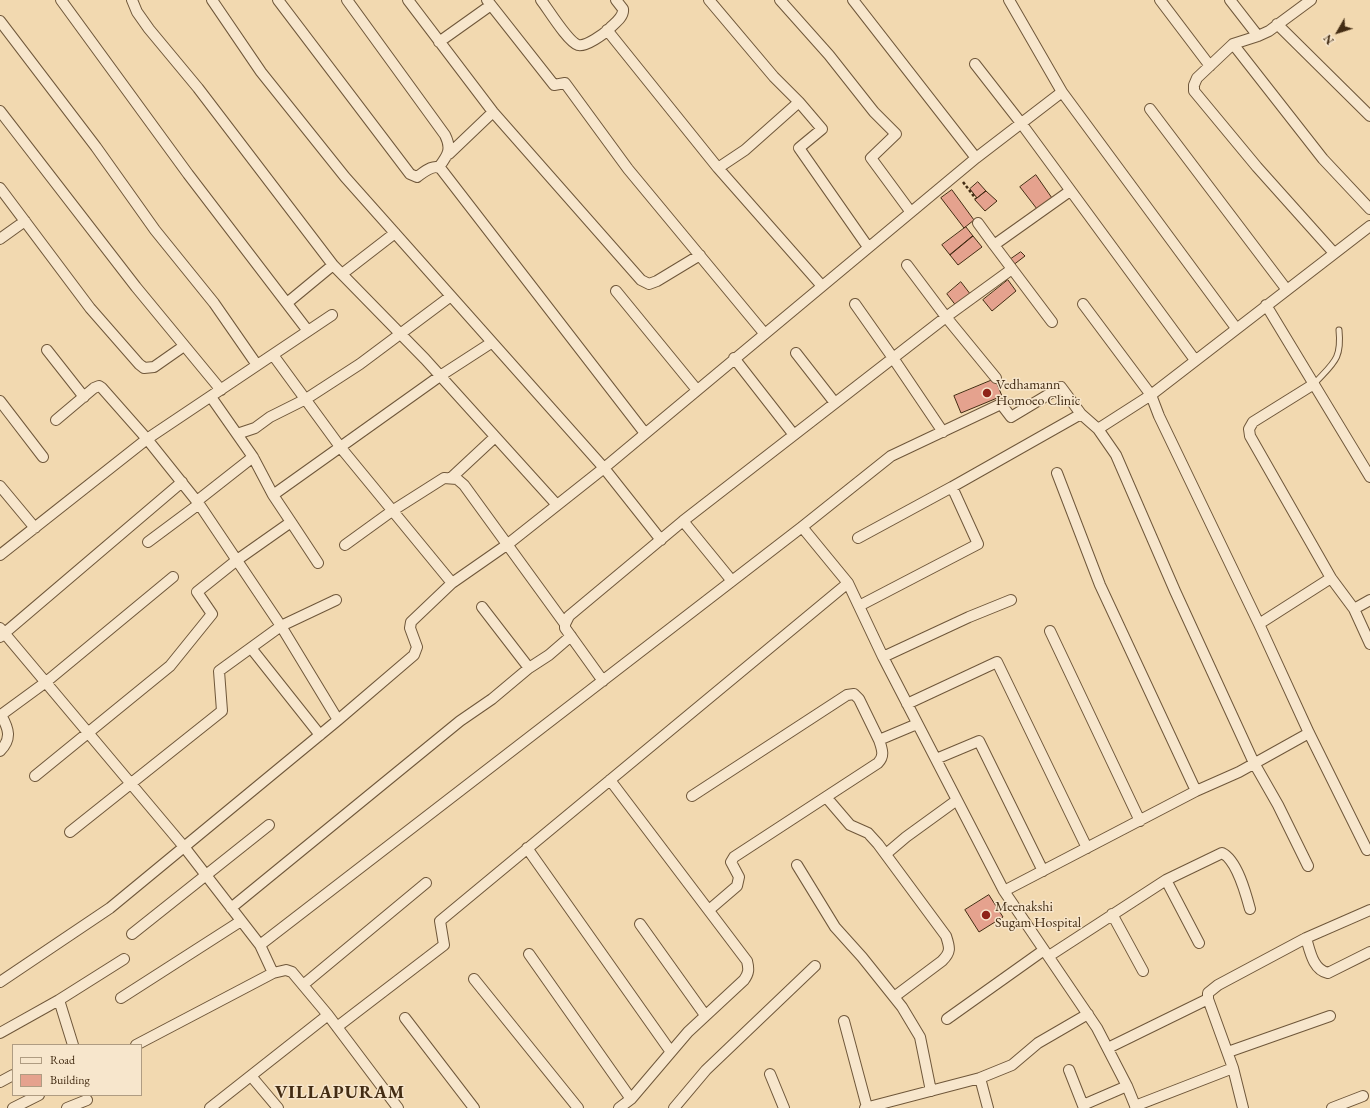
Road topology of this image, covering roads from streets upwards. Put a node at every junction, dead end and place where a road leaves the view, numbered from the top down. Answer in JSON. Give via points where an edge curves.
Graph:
{"nodes":[{"id":1,"x":61,"y":0,"type":"edge"},
{"id":2,"x":132,"y":0,"type":"edge"},
{"id":3,"x":212,"y":0,"type":"edge"},
{"id":4,"x":278,"y":0,"type":"edge"},
{"id":5,"x":347,"y":0,"type":"edge"},
{"id":6,"x":408,"y":0,"type":"edge"},
{"id":7,"x":541,"y":0,"type":"edge"},
{"id":8,"x":616,"y":0,"type":"edge"},
{"id":9,"x":709,"y":0,"type":"edge"},
{"id":10,"x":780,"y":0,"type":"edge"},
{"id":11,"x":852,"y":0,"type":"edge"},
{"id":12,"x":1009,"y":0,"type":"edge"},
{"id":13,"x":1160,"y":0,"type":"edge"},
{"id":14,"x":1230,"y":0,"type":"edge"},
{"id":15,"x":1306,"y":1,"type":"edge"},
{"id":16,"x":489,"y":3,"type":"edge"},
{"id":17,"x":0,"y":22,"type":"edge"},
{"id":18,"x":1277,"y":24,"type":"junction"},
{"id":19,"x":607,"y":30,"type":"junction"},
{"id":20,"x":1258,"y":36,"type":"junction"},
{"id":21,"x":440,"y":42,"type":"junction"},
{"id":22,"x":1233,"y":44,"type":"junction"},
{"id":23,"x":975,"y":64,"type":"dead end"},
{"id":24,"x":1210,"y":66,"type":"junction"},
{"id":25,"x":1062,"y":92,"type":"junction"},
{"id":26,"x":799,"y":102,"type":"junction"},
{"id":27,"x":1150,"y":109,"type":"dead end"},
{"id":28,"x":0,"y":111,"type":"edge"},
{"id":29,"x":493,"y":112,"type":"junction"},
{"id":30,"x":1370,"y":116,"type":"edge"},
{"id":31,"x":1021,"y":123,"type":"junction"},
{"id":32,"x":449,"y":154,"type":"junction"},
{"id":33,"x":976,"y":158,"type":"junction"},
{"id":34,"x":439,"y":167,"type":"junction"},
{"id":35,"x":718,"y":168,"type":"junction"},
{"id":36,"x":0,"y":188,"type":"edge"},
{"id":37,"x":1070,"y":191,"type":"junction"},
{"id":38,"x":1370,"y":209,"type":"edge"},
{"id":39,"x":910,"y":212,"type":"junction"},
{"id":40,"x":25,"y":221,"type":"junction"},
{"id":41,"x":978,"y":223,"type":"dead end"},
{"id":42,"x":1370,"y":226,"type":"edge"},
{"id":43,"x":395,"y":233,"type":"junction"},
{"id":44,"x":0,"y":239,"type":"edge"},
{"id":45,"x":994,"y":245,"type":"junction"},
{"id":46,"x":868,"y":247,"type":"junction"},
{"id":47,"x":1334,"y":253,"type":"junction"},
{"id":48,"x":700,"y":255,"type":"junction"},
{"id":49,"x":333,"y":265,"type":"junction"},
{"id":50,"x":907,"y":266,"type":"dead end"},
{"id":51,"x":1012,"y":269,"type":"junction"},
{"id":52,"x":342,"y":274,"type":"junction"},
{"id":53,"x":822,"y":286,"type":"junction"},
{"id":54,"x":1287,"y":290,"type":"junction"},
{"id":55,"x":616,"y":291,"type":"dead end"},
{"id":56,"x":451,"y":296,"type":"junction"},
{"id":57,"x":287,"y":303,"type":"junction"},
{"id":58,"x":855,"y":304,"type":"dead end"},
{"id":59,"x":1083,"y":304,"type":"dead end"},
{"id":60,"x":1266,"y":305,"type":"junction"},
{"id":61,"x":332,"y":315,"type":"dead end"},
{"id":62,"x":946,"y":317,"type":"junction"},
{"id":63,"x":1052,"y":322,"type":"dead end"},
{"id":64,"x":1236,"y":328,"type":"junction"},
{"id":65,"x":308,"y":331,"type":"junction"},
{"id":66,"x":400,"y":333,"type":"junction"},
{"id":67,"x":764,"y":333,"type":"junction"},
{"id":68,"x":491,"y":343,"type":"junction"},
{"id":69,"x":184,"y":346,"type":"junction"},
{"id":70,"x":47,"y":350,"type":"dead end"},
{"id":71,"x":796,"y":353,"type":"dead end"},
{"id":72,"x":273,"y":355,"type":"junction"},
{"id":73,"x":734,"y":358,"type":"junction"},
{"id":74,"x":894,"y":358,"type":"junction"},
{"id":75,"x":1194,"y":360,"type":"junction"},
{"id":76,"x":257,"y":365,"type":"junction"},
{"id":77,"x":440,"y":376,"type":"junction"},
{"id":78,"x":996,"y":378,"type":"dead end"},
{"id":79,"x":1314,"y":384,"type":"junction"},
{"id":80,"x":221,"y":390,"type":"junction"},
{"id":81,"x":696,"y":390,"type":"junction"},
{"id":82,"x":1151,"y":395,"type":"junction"},
{"id":83,"x":84,"y":397,"type":"junction"},
{"id":84,"x":211,"y":397,"type":"junction"},
{"id":85,"x":306,"y":399,"type":"junction"},
{"id":86,"x":0,"y":401,"type":"edge"},
{"id":87,"x":834,"y":403,"type":"junction"},
{"id":88,"x":1081,"y":414,"type":"junction"},
{"id":89,"x":56,"y":420,"type":"dead end"},
{"id":90,"x":1098,"y":430,"type":"junction"},
{"id":91,"x":644,"y":432,"type":"junction"},
{"id":92,"x":943,"y":432,"type":"junction"},
{"id":93,"x":237,"y":434,"type":"junction"},
{"id":94,"x":794,"y":435,"type":"junction"},
{"id":95,"x":495,"y":436,"type":"junction"},
{"id":96,"x":147,"y":439,"type":"junction"},
{"id":97,"x":341,"y":448,"type":"junction"},
{"id":98,"x":43,"y":457,"type":"dead end"},
{"id":99,"x":253,"y":457,"type":"junction"},
{"id":100,"x":604,"y":468,"type":"junction"},
{"id":101,"x":1057,"y":473,"type":"dead end"},
{"id":102,"x":1370,"y":477,"type":"edge"},
{"id":103,"x":451,"y":478,"type":"junction"},
{"id":104,"x":182,"y":482,"type":"junction"},
{"id":105,"x":0,"y":486,"type":"edge"},
{"id":106,"x":952,"y":487,"type":"junction"},
{"id":107,"x":273,"y":495,"type":"junction"},
{"id":108,"x":198,"y":503,"type":"junction"},
{"id":109,"x":557,"y":505,"type":"junction"},
{"id":110,"x":392,"y":511,"type":"junction"},
{"id":111,"x":683,"y":521,"type":"junction"},
{"id":112,"x":291,"y":522,"type":"junction"},
{"id":113,"x":802,"y":527,"type":"junction"},
{"id":114,"x":35,"y":528,"type":"junction"},
{"id":115,"x":858,"y":538,"type":"dead end"},
{"id":116,"x":660,"y":540,"type":"junction"},
{"id":117,"x":148,"y":542,"type":"dead end"},
{"id":118,"x":508,"y":544,"type":"junction"},
{"id":119,"x":345,"y":545,"type":"dead end"},
{"id":120,"x":0,"y":555,"type":"edge"},
{"id":121,"x":237,"y":560,"type":"junction"},
{"id":122,"x":318,"y":564,"type":"dead end"},
{"id":123,"x":173,"y":577,"type":"dead end"},
{"id":124,"x":1331,"y":578,"type":"junction"},
{"id":125,"x":732,"y":581,"type":"junction"},
{"id":126,"x":452,"y":583,"type":"junction"},
{"id":127,"x":848,"y":583,"type":"junction"},
{"id":128,"x":336,"y":600,"type":"dead end"},
{"id":129,"x":1011,"y":600,"type":"dead end"},
{"id":130,"x":1370,"y":600,"type":"edge"},
{"id":131,"x":859,"y":606,"type":"junction"},
{"id":132,"x":482,"y":607,"type":"dead end"},
{"id":133,"x":1354,"y":608,"type":"junction"},
{"id":134,"x":565,"y":624,"type":"junction"},
{"id":135,"x":1259,"y":624,"type":"junction"},
{"id":136,"x":281,"y":626,"type":"junction"},
{"id":137,"x":1050,"y":631,"type":"dead end"},
{"id":138,"x":2,"y":633,"type":"edge"},
{"id":139,"x":571,"y":636,"type":"junction"},
{"id":140,"x":1370,"y":644,"type":"edge"},
{"id":141,"x":251,"y":648,"type":"junction"},
{"id":142,"x":883,"y":657,"type":"junction"},
{"id":143,"x":529,"y":668,"type":"junction"},
{"id":144,"x":603,"y":681,"type":"junction"},
{"id":145,"x":46,"y":682,"type":"junction"},
{"id":146,"x":907,"y":704,"type":"junction"},
{"id":147,"x":1,"y":715,"type":"edge"},
{"id":148,"x":338,"y":720,"type":"junction"},
{"id":149,"x":918,"y":724,"type":"junction"},
{"id":150,"x":89,"y":733,"type":"junction"},
{"id":151,"x":1309,"y":733,"type":"junction"},
{"id":152,"x":320,"y":735,"type":"junction"},
{"id":153,"x":879,"y":740,"type":"junction"},
{"id":154,"x":0,"y":751,"type":"edge"},
{"id":155,"x":936,"y":759,"type":"junction"},
{"id":156,"x":1254,"y":763,"type":"junction"},
{"id":157,"x":35,"y":776,"type":"dead end"},
{"id":158,"x":610,"y":780,"type":"junction"},
{"id":159,"x":132,"y":784,"type":"junction"},
{"id":160,"x":1196,"y":791,"type":"junction"},
{"id":161,"x":692,"y":796,"type":"dead end"},
{"id":162,"x":826,"y":797,"type":"junction"},
{"id":163,"x":957,"y":800,"type":"junction"},
{"id":164,"x":1140,"y":821,"type":"junction"},
{"id":165,"x":269,"y":825,"type":"dead end"},
{"id":166,"x":70,"y":832,"type":"dead end"},
{"id":167,"x":185,"y":848,"type":"junction"},
{"id":168,"x":528,"y":848,"type":"junction"},
{"id":169,"x":1087,"y":848,"type":"junction"},
{"id":170,"x":1367,"y":850,"type":"dead end"},
{"id":171,"x":886,"y":854,"type":"junction"},
{"id":172,"x":797,"y":865,"type":"dead end"},
{"id":173,"x":1308,"y":866,"type":"dead end"},
{"id":174,"x":1043,"y":871,"type":"junction"},
{"id":175,"x":206,"y":875,"type":"junction"},
{"id":176,"x":1166,"y":880,"type":"junction"},
{"id":177,"x":426,"y":883,"type":"dead end"},
{"id":178,"x":1004,"y":891,"type":"junction"},
{"id":179,"x":231,"y":908,"type":"junction"},
{"id":180,"x":1250,"y":909,"type":"dead end"},
{"id":181,"x":709,"y":910,"type":"junction"},
{"id":182,"x":1370,"y":910,"type":"edge"},
{"id":183,"x":1112,"y":914,"type":"junction"},
{"id":184,"x":241,"y":920,"type":"junction"},
{"id":185,"x":640,"y":924,"type":"dead end"},
{"id":186,"x":132,"y":934,"type":"dead end"},
{"id":187,"x":1298,"y":942,"type":"junction"},
{"id":188,"x":1199,"y":943,"type":"dead end"},
{"id":189,"x":260,"y":945,"type":"junction"},
{"id":190,"x":1370,"y":952,"type":"edge"},
{"id":191,"x":1046,"y":953,"type":"junction"},
{"id":192,"x":528,"y":954,"type":"dead end"},
{"id":193,"x":124,"y":959,"type":"dead end"},
{"id":194,"x":815,"y":966,"type":"dead end"},
{"id":195,"x":1143,"y":971,"type":"dead end"},
{"id":196,"x":273,"y":973,"type":"junction"},
{"id":197,"x":474,"y":979,"type":"dead end"},
{"id":198,"x":0,"y":982,"type":"edge"},
{"id":199,"x":303,"y":985,"type":"junction"},
{"id":200,"x":894,"y":996,"type":"junction"},
{"id":201,"x":121,"y":998,"type":"dead end"},
{"id":202,"x":1208,"y":999,"type":"junction"},
{"id":203,"x":59,"y":1000,"type":"junction"},
{"id":204,"x":1088,"y":1014,"type":"junction"},
{"id":205,"x":328,"y":1015,"type":"junction"},
{"id":206,"x":705,"y":1015,"type":"junction"},
{"id":207,"x":1330,"y":1016,"type":"dead end"},
{"id":208,"x":405,"y":1018,"type":"dead end"},
{"id":209,"x":947,"y":1019,"type":"dead end"},
{"id":210,"x":844,"y":1021,"type":"dead end"},
{"id":211,"x":337,"y":1027,"type":"junction"},
{"id":212,"x":0,"y":1033,"type":"edge"},
{"id":213,"x":72,"y":1044,"type":"edge"},
{"id":214,"x":138,"y":1044,"type":"edge"},
{"id":215,"x":1108,"y":1048,"type":"junction"},
{"id":216,"x":671,"y":1052,"type":"junction"},
{"id":217,"x":1228,"y":1052,"type":"junction"},
{"id":218,"x":1234,"y":1068,"type":"junction"},
{"id":219,"x":1070,"y":1070,"type":"dead end"},
{"id":220,"x":770,"y":1074,"type":"dead end"},
{"id":221,"x":12,"y":1076,"type":"edge"},
{"id":222,"x":251,"y":1076,"type":"junction"},
{"id":223,"x":980,"y":1078,"type":"junction"},
{"id":224,"x":0,"y":1082,"type":"edge"},
{"id":225,"x":1127,"y":1086,"type":"junction"},
{"id":226,"x":931,"y":1091,"type":"junction"},
{"id":227,"x":37,"y":1096,"type":"edge"},
{"id":228,"x":1363,"y":1096,"type":"dead end"},
{"id":229,"x":631,"y":1099,"type":"junction"},
{"id":230,"x":87,"y":1101,"type":"edge"},
{"id":231,"x":1084,"y":1107,"type":"edge"},
{"id":232,"x":1135,"y":1107,"type":"edge"},
{"id":233,"x":13,"y":1108,"type":"edge"},
{"id":234,"x":67,"y":1108,"type":"edge"},
{"id":235,"x":210,"y":1108,"type":"edge"},
{"id":236,"x":278,"y":1108,"type":"edge"},
{"id":237,"x":398,"y":1108,"type":"edge"},
{"id":238,"x":474,"y":1108,"type":"edge"},
{"id":239,"x":578,"y":1108,"type":"edge"},
{"id":240,"x":619,"y":1108,"type":"edge"},
{"id":241,"x":674,"y":1108,"type":"edge"},
{"id":242,"x":784,"y":1108,"type":"edge"},
{"id":243,"x":866,"y":1108,"type":"edge"},
{"id":244,"x":988,"y":1108,"type":"edge"},
{"id":245,"x":1243,"y":1108,"type":"edge"},
{"id":246,"x":1332,"y":1108,"type":"edge"}],
"edges":[{"from":1,"to":57,"type":"street","via":[[188,174]]},
{"from":2,"to":49,"type":"street","via":[[149,29],[198,88]]},
{"from":3,"to":43,"type":"street","via":[[262,72],[345,177]]},
{"from":4,"to":34,"type":"street","via":[[406,170],[417,177]]},
{"from":5,"to":32,"type":"street","via":[[445,135]]},
{"from":6,"to":21,"type":"street"},
{"from":7,"to":19,"type":"street","via":[[575,43],[584,45]]},
{"from":8,"to":19,"type":"street","via":[[624,13]]},
{"from":9,"to":26,"type":"street"},
{"from":10,"to":39,"type":"street","via":[[829,55],[874,112],[896,134],[871,158]]},
{"from":11,"to":33,"type":"street"},
{"from":12,"to":25,"type":"street"},
{"from":13,"to":24,"type":"street"},
{"from":14,"to":20,"type":"street"},
{"from":15,"to":18,"type":"street"},
{"from":16,"to":21,"type":"street"},
{"from":16,"to":48,"type":"street","via":[[554,86],[565,83],[628,169]]},
{"from":17,"to":76,"type":"street","via":[[96,147],[155,230],[214,303]]},
{"from":18,"to":20,"type":"street"},
{"from":18,"to":30,"type":"street"},
{"from":19,"to":35,"type":"street"},
{"from":20,"to":22,"type":"street"},
{"from":21,"to":29,"type":"street"},
{"from":22,"to":24,"type":"street"},
{"from":22,"to":38,"type":"street","via":[[1322,159]]},
{"from":23,"to":31,"type":"street"},
{"from":24,"to":47,"type":"street","via":[[1197,78],[1194,91],[1262,173]]},
{"from":25,"to":31,"type":"street"},
{"from":25,"to":64,"type":"street"},
{"from":26,"to":35,"type":"street","via":[[745,150]]},
{"from":26,"to":46,"type":"street","via":[[822,129],[798,148]]},
{"from":27,"to":54,"type":"street"},
{"from":28,"to":69,"type":"street","via":[[95,236]]},
{"from":29,"to":32,"type":"street"},
{"from":29,"to":48,"type":"street","via":[[641,280],[649,284],[657,281]]},
{"from":31,"to":33,"type":"street"},
{"from":31,"to":37,"type":"street"},
{"from":32,"to":34,"type":"street"},
{"from":33,"to":39,"type":"street"},
{"from":34,"to":91,"type":"street"},
{"from":35,"to":53,"type":"street"},
{"from":36,"to":40,"type":"street"},
{"from":37,"to":45,"type":"street"},
{"from":37,"to":75,"type":"street"},
{"from":39,"to":46,"type":"street"},
{"from":40,"to":44,"type":"street"},
{"from":40,"to":69,"type":"street","via":[[90,308],[144,368],[154,367]]},
{"from":41,"to":45,"type":"street"},
{"from":42,"to":47,"type":"street"},
{"from":43,"to":52,"type":"street"},
{"from":43,"to":56,"type":"street"},
{"from":45,"to":51,"type":"street"},
{"from":46,"to":53,"type":"street"},
{"from":47,"to":54,"type":"street"},
{"from":48,"to":67,"type":"street"},
{"from":49,"to":52,"type":"street"},
{"from":49,"to":57,"type":"street"},
{"from":50,"to":62,"type":"street"},
{"from":51,"to":62,"type":"street"},
{"from":51,"to":63,"type":"street"},
{"from":52,"to":66,"type":"street"},
{"from":53,"to":67,"type":"street"},
{"from":54,"to":60,"type":"street"},
{"from":55,"to":81,"type":"street"},
{"from":56,"to":66,"type":"street"},
{"from":56,"to":68,"type":"street"},
{"from":57,"to":65,"type":"street"},
{"from":58,"to":74,"type":"street"},
{"from":59,"to":82,"type":"street"},
{"from":60,"to":64,"type":"street"},
{"from":60,"to":79,"type":"street"},
{"from":61,"to":65,"type":"street"},
{"from":62,"to":74,"type":"street"},
{"from":62,"to":78,"type":"street"},
{"from":64,"to":75,"type":"street"},
{"from":65,"to":72,"type":"street"},
{"from":66,"to":77,"type":"street"},
{"from":66,"to":85,"type":"street","via":[[360,364]]},
{"from":67,"to":73,"type":"street"},
{"from":68,"to":77,"type":"street"},
{"from":68,"to":100,"type":"street"},
{"from":69,"to":80,"type":"street"},
{"from":70,"to":83,"type":"street"},
{"from":71,"to":87,"type":"street"},
{"from":72,"to":76,"type":"street"},
{"from":72,"to":85,"type":"street"},
{"from":73,"to":81,"type":"street"},
{"from":73,"to":94,"type":"street"},
{"from":74,"to":87,"type":"street"},
{"from":74,"to":92,"type":"street"},
{"from":75,"to":82,"type":"street"},
{"from":76,"to":80,"type":"street"},
{"from":77,"to":95,"type":"street"},
{"from":77,"to":97,"type":"street"},
{"from":79,"to":102,"type":"street"},
{"from":79,"to":124,"type":"street","via":[[1253,422],[1249,429],[1253,444]]},
{"from":80,"to":84,"type":"street"},
{"from":81,"to":91,"type":"street"},
{"from":82,"to":90,"type":"street"},
{"from":82,"to":135,"type":"street","via":[[1186,474]]},
{"from":83,"to":89,"type":"street"},
{"from":83,"to":96,"type":"street","via":[[97,387],[102,388]]},
{"from":84,"to":93,"type":"street"},
{"from":84,"to":96,"type":"street"},
{"from":85,"to":93,"type":"street","via":[[270,417],[255,428]]},
{"from":85,"to":97,"type":"street"},
{"from":86,"to":98,"type":"street"},
{"from":87,"to":94,"type":"street"},
{"from":88,"to":90,"type":"street"},
{"from":88,"to":92,"type":"street","via":[[1061,387],[1012,417],[1000,404]]},
{"from":88,"to":106,"type":"street"},
{"from":90,"to":156,"type":"street","via":[[1114,451]]},
{"from":91,"to":100,"type":"street"},
{"from":92,"to":113,"type":"street","via":[[890,456]]},
{"from":93,"to":99,"type":"street"},
{"from":94,"to":111,"type":"street"},
{"from":95,"to":103,"type":"street"},
{"from":95,"to":109,"type":"street"},
{"from":96,"to":104,"type":"street"},
{"from":96,"to":114,"type":"street"},
{"from":97,"to":107,"type":"street"},
{"from":97,"to":110,"type":"street"},
{"from":99,"to":107,"type":"street"},
{"from":99,"to":108,"type":"street"},
{"from":100,"to":109,"type":"street"},
{"from":100,"to":116,"type":"street"},
{"from":101,"to":160,"type":"street","via":[[1100,585]]},
{"from":103,"to":110,"type":"street","via":[[444,478]]},
{"from":103,"to":118,"type":"street","via":[[464,485]]},
{"from":104,"to":108,"type":"street"},
{"from":104,"to":138,"type":"street"},
{"from":105,"to":114,"type":"street"},
{"from":106,"to":115,"type":"street"},
{"from":106,"to":131,"type":"street","via":[[978,544]]},
{"from":107,"to":112,"type":"street"},
{"from":108,"to":117,"type":"street"},
{"from":108,"to":121,"type":"street"},
{"from":109,"to":118,"type":"street"},
{"from":110,"to":119,"type":"street"},
{"from":110,"to":126,"type":"street"},
{"from":111,"to":116,"type":"street"},
{"from":111,"to":125,"type":"street"},
{"from":112,"to":121,"type":"street"},
{"from":112,"to":122,"type":"street"},
{"from":113,"to":125,"type":"street"},
{"from":113,"to":127,"type":"street"},
{"from":114,"to":120,"type":"street"},
{"from":116,"to":134,"type":"street","via":[[569,616]]},
{"from":118,"to":126,"type":"street"},
{"from":118,"to":134,"type":"street"},
{"from":121,"to":136,"type":"street"},
{"from":121,"to":150,"type":"street","via":[[197,592],[212,614],[170,666]]},
{"from":123,"to":145,"type":"street"},
{"from":124,"to":133,"type":"street"},
{"from":124,"to":135,"type":"street"},
{"from":125,"to":144,"type":"street"},
{"from":126,"to":148,"type":"street","via":[[411,622],[410,628],[417,647],[414,655]]},
{"from":127,"to":131,"type":"street"},
{"from":127,"to":158,"type":"street"},
{"from":128,"to":136,"type":"street"},
{"from":129,"to":142,"type":"street"},
{"from":130,"to":133,"type":"street"},
{"from":131,"to":142,"type":"street"},
{"from":132,"to":143,"type":"street"},
{"from":133,"to":140,"type":"street"},
{"from":134,"to":139,"type":"street"},
{"from":135,"to":151,"type":"street"},
{"from":136,"to":141,"type":"street"},
{"from":136,"to":148,"type":"street"},
{"from":137,"to":164,"type":"street"},
{"from":138,"to":145,"type":"street"},
{"from":139,"to":143,"type":"street"},
{"from":139,"to":144,"type":"street"},
{"from":141,"to":152,"type":"street"},
{"from":141,"to":159,"type":"street","via":[[219,671],[222,711]]},
{"from":142,"to":146,"type":"street"},
{"from":143,"to":179,"type":"street","via":[[492,699],[460,721]]},
{"from":144,"to":189,"type":"street"},
{"from":145,"to":147,"type":"street"},
{"from":145,"to":150,"type":"street"},
{"from":146,"to":149,"type":"street"},
{"from":146,"to":169,"type":"street","via":[[997,662]]},
{"from":147,"to":154,"type":"street","via":[[8,727],[9,736],[6,745]]},
{"from":148,"to":152,"type":"street"},
{"from":149,"to":153,"type":"street"},
{"from":149,"to":155,"type":"street"},
{"from":150,"to":157,"type":"street"},
{"from":150,"to":159,"type":"street"},
{"from":151,"to":156,"type":"street"},
{"from":151,"to":170,"type":"street"},
{"from":152,"to":167,"type":"street"},
{"from":153,"to":161,"type":"street","via":[[859,699],[852,694]]},
{"from":153,"to":162,"type":"street","via":[[882,759]]},
{"from":155,"to":163,"type":"street"},
{"from":155,"to":174,"type":"street","via":[[979,741]]},
{"from":156,"to":160,"type":"street"},
{"from":156,"to":173,"type":"street"},
{"from":158,"to":168,"type":"street"},
{"from":158,"to":181,"type":"street"},
{"from":159,"to":166,"type":"street"},
{"from":159,"to":167,"type":"street"},
{"from":160,"to":164,"type":"street"},
{"from":162,"to":171,"type":"street","via":[[850,825],[868,833]]},
{"from":162,"to":181,"type":"street","via":[[734,857],[731,862],[739,877],[738,886]]},
{"from":163,"to":171,"type":"street"},
{"from":163,"to":178,"type":"street"},
{"from":164,"to":169,"type":"street"},
{"from":165,"to":175,"type":"street"},
{"from":167,"to":175,"type":"street"},
{"from":167,"to":198,"type":"street","via":[[110,908]]},
{"from":168,"to":211,"type":"street","via":[[440,921],[444,945]]},
{"from":168,"to":216,"type":"street"},
{"from":169,"to":174,"type":"street"},
{"from":171,"to":200,"type":"street","via":[[946,936],[950,950],[942,961]]},
{"from":172,"to":200,"type":"street","via":[[835,927]]},
{"from":174,"to":178,"type":"street"},
{"from":175,"to":179,"type":"street"},
{"from":175,"to":186,"type":"street"},
{"from":176,"to":180,"type":"street","via":[[1222,854],[1229,858],[1242,881]]},
{"from":176,"to":183,"type":"street"},
{"from":176,"to":188,"type":"street"},
{"from":177,"to":199,"type":"street"},
{"from":178,"to":191,"type":"street"},
{"from":179,"to":184,"type":"street"},
{"from":181,"to":206,"type":"street","via":[[747,962],[749,974]]},
{"from":182,"to":187,"type":"street"},
{"from":183,"to":191,"type":"street"},
{"from":183,"to":195,"type":"street"},
{"from":184,"to":189,"type":"street"},
{"from":184,"to":201,"type":"street"},
{"from":185,"to":206,"type":"street"},
{"from":187,"to":190,"type":"street","via":[[1315,964],[1328,974]]},
{"from":187,"to":202,"type":"street","via":[[1218,985],[1208,993]]},
{"from":189,"to":196,"type":"street"},
{"from":191,"to":204,"type":"street"},
{"from":191,"to":209,"type":"street"},
{"from":192,"to":229,"type":"street"},
{"from":193,"to":203,"type":"street"},
{"from":194,"to":241,"type":"street","via":[[706,1070]]},
{"from":196,"to":199,"type":"street","via":[[286,970],[292,972]]},
{"from":196,"to":214,"type":"street"},
{"from":197,"to":239,"type":"street"},
{"from":199,"to":205,"type":"street"},
{"from":200,"to":226,"type":"street","via":[[920,1037]]},
{"from":202,"to":215,"type":"street"},
{"from":202,"to":217,"type":"street"},
{"from":203,"to":212,"type":"street"},
{"from":203,"to":213,"type":"street"},
{"from":204,"to":215,"type":"street"},
{"from":204,"to":223,"type":"street","via":[[1038,1043],[1012,1064]]},
{"from":205,"to":211,"type":"street"},
{"from":205,"to":222,"type":"street"},
{"from":206,"to":216,"type":"street"},
{"from":207,"to":217,"type":"street"},
{"from":208,"to":238,"type":"street"},
{"from":210,"to":243,"type":"street"},
{"from":211,"to":237,"type":"street"},
{"from":215,"to":225,"type":"street"},
{"from":216,"to":229,"type":"street"},
{"from":217,"to":218,"type":"street"},
{"from":218,"to":232,"type":"street"},
{"from":218,"to":245,"type":"street"},
{"from":219,"to":231,"type":"street"},
{"from":220,"to":242,"type":"street"},
{"from":221,"to":224,"type":"street"},
{"from":222,"to":235,"type":"street"},
{"from":222,"to":236,"type":"street"},
{"from":223,"to":226,"type":"street"},
{"from":223,"to":244,"type":"street"},
{"from":225,"to":231,"type":"street"},
{"from":225,"to":232,"type":"street"},
{"from":226,"to":243,"type":"street"},
{"from":227,"to":233,"type":"street"},
{"from":228,"to":246,"type":"street"},
{"from":229,"to":240,"type":"street"},
{"from":230,"to":234,"type":"street"}]}
